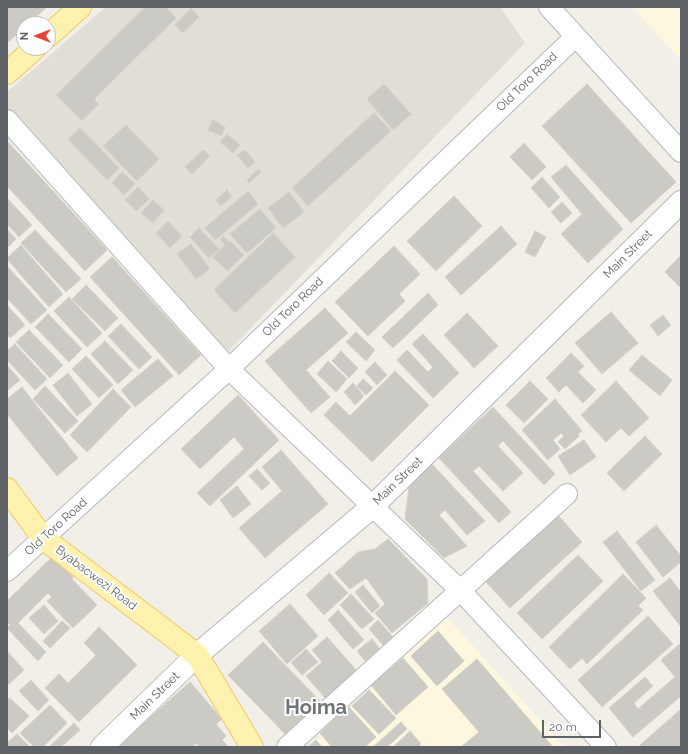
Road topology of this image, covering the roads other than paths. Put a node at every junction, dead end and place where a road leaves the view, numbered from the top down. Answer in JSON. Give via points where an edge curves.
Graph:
{"nodes":[{"id":1,"x":80,"y":7,"type":"edge"},
{"id":2,"x":549,"y":7,"type":"edge"},
{"id":3,"x":56,"y":29,"type":"edge"},
{"id":4,"x":575,"y":37,"type":"junction"},
{"id":5,"x":25,"y":56,"type":"edge"},
{"id":6,"x":7,"y":73,"type":"edge"},
{"id":7,"x":7,"y":120,"type":"edge"},
{"id":8,"x":681,"y":152,"type":"edge"},
{"id":9,"x":681,"y":202,"type":"edge"},
{"id":10,"x":229,"y":369,"type":"junction"},
{"id":11,"x":7,"y":489,"type":"edge"},
{"id":12,"x":567,"y":494,"type":"dead end"},
{"id":13,"x":373,"y":506,"type":"junction"},
{"id":14,"x":43,"y":538,"type":"junction"},
{"id":15,"x":7,"y":572,"type":"edge"},
{"id":16,"x":460,"y":590,"type":"junction"},
{"id":17,"x":197,"y":655,"type":"junction"},
{"id":18,"x":102,"y":747,"type":"edge"},
{"id":19,"x":252,"y":747,"type":"edge"},
{"id":20,"x":287,"y":747,"type":"edge"},
{"id":21,"x":606,"y":747,"type":"edge"}],
"edges":[{"from":1,"to":3,"type":"main road"},
{"from":2,"to":4,"type":"street"},
{"from":4,"to":8,"type":"street"},
{"from":4,"to":10,"type":"street","name":"Old Toro Road"},
{"from":5,"to":6,"type":"main road"},
{"from":7,"to":10,"type":"street"},
{"from":9,"to":13,"type":"street","name":"Main Street"},
{"from":10,"to":13,"type":"street"},
{"from":10,"to":14,"type":"street","name":"Old Toro Road"},
{"from":11,"to":14,"type":"main road","name":"Byabacwezi Road"},
{"from":12,"to":16,"type":"street"},
{"from":13,"to":16,"type":"street"},
{"from":13,"to":17,"type":"street","name":"Main Street"},
{"from":14,"to":15,"type":"street","name":"Old Toro Road"},
{"from":14,"to":17,"type":"main road","name":"Byabacwezi Road"},
{"from":16,"to":20,"type":"street"},
{"from":16,"to":21,"type":"street"},
{"from":17,"to":18,"type":"street","name":"Main Street"},
{"from":17,"to":19,"type":"main road"}]}
